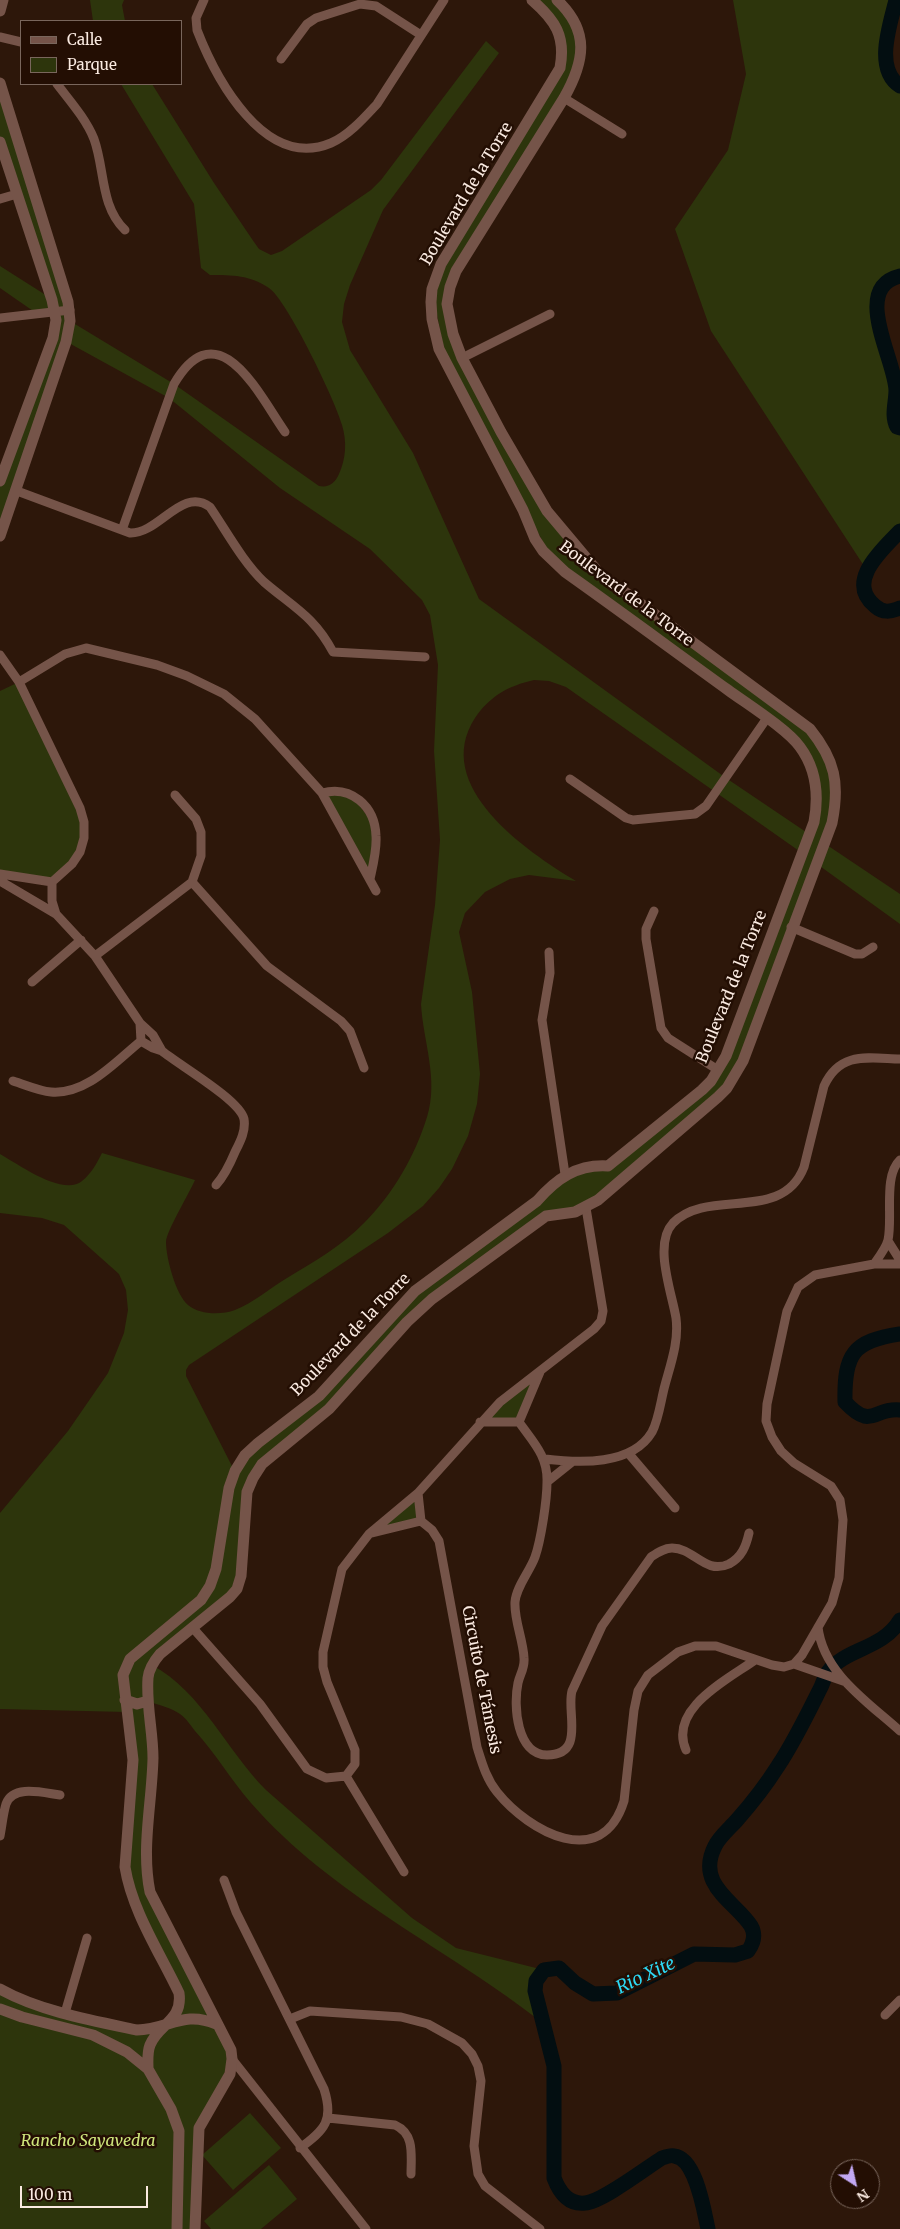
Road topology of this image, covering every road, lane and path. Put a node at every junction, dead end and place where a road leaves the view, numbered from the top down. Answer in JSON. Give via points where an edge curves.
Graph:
{"nodes":[{"id":1,"x":3,"y":0,"type":"edge"},
{"id":2,"x":204,"y":0,"type":"edge"},
{"id":3,"x":444,"y":0,"type":"edge"},
{"id":4,"x":532,"y":0,"type":"edge"},
{"id":5,"x":557,"y":0,"type":"edge"},
{"id":6,"x":0,"y":11,"type":"edge"},
{"id":7,"x":421,"y":34,"type":"junction"},
{"id":8,"x":0,"y":37,"type":"edge"},
{"id":9,"x":20,"y":42,"type":"edge"},
{"id":10,"x":281,"y":59,"type":"dead end"},
{"id":11,"x":0,"y":83,"type":"edge"},
{"id":12,"x":59,"y":85,"type":"edge"},
{"id":13,"x":564,"y":98,"type":"junction"},
{"id":14,"x":622,"y":134,"type":"dead end"},
{"id":15,"x":0,"y":142,"type":"edge"},
{"id":16,"x":17,"y":194,"type":"junction"},
{"id":17,"x":0,"y":199,"type":"edge"},
{"id":18,"x":125,"y":230,"type":"dead end"},
{"id":19,"x":70,"y":310,"type":"junction"},
{"id":20,"x":55,"y":311,"type":"junction"},
{"id":21,"x":550,"y":314,"type":"dead end"},
{"id":22,"x":0,"y":318,"type":"edge"},
{"id":23,"x":462,"y":358,"type":"junction"},
{"id":24,"x":285,"y":432,"type":"dead end"},
{"id":25,"x":0,"y":481,"type":"edge"},
{"id":26,"x":17,"y":491,"type":"junction"},
{"id":27,"x":547,"y":511,"type":"junction"},
{"id":28,"x":529,"y":526,"type":"junction"},
{"id":29,"x":122,"y":530,"type":"junction"},
{"id":30,"x":0,"y":536,"type":"edge"},
{"id":31,"x":599,"y":573,"type":"junction"},
{"id":32,"x":589,"y":588,"type":"junction"},
{"id":33,"x":0,"y":655,"type":"edge"},
{"id":34,"x":425,"y":657,"type":"dead end"},
{"id":35,"x":18,"y":682,"type":"junction"},
{"id":36,"x":767,"y":718,"type":"junction"},
{"id":37,"x":570,"y":778,"type":"dead end"},
{"id":38,"x":322,"y":793,"type":"junction"},
{"id":39,"x":175,"y":795,"type":"dead end"},
{"id":40,"x":0,"y":874,"type":"edge"},
{"id":41,"x":370,"y":878,"type":"junction"},
{"id":42,"x":0,"y":881,"type":"edge"},
{"id":43,"x":52,"y":882,"type":"junction"},
{"id":44,"x":192,"y":882,"type":"junction"},
{"id":45,"x":376,"y":891,"type":"dead end"},
{"id":46,"x":654,"y":911,"type":"dead end"},
{"id":47,"x":56,"y":914,"type":"junction"},
{"id":48,"x":792,"y":927,"type":"junction"},
{"id":49,"x":81,"y":940,"type":"junction"},
{"id":50,"x":873,"y":947,"type":"dead end"},
{"id":51,"x":549,"y":952,"type":"dead end"},
{"id":52,"x":95,"y":956,"type":"junction"},
{"id":53,"x":32,"y":982,"type":"dead end"},
{"id":54,"x":140,"y":1023,"type":"junction"},
{"id":55,"x":141,"y":1041,"type":"junction"},
{"id":56,"x":162,"y":1051,"type":"junction"},
{"id":57,"x":900,"y":1059,"type":"edge"},
{"id":58,"x":364,"y":1068,"type":"dead end"},
{"id":59,"x":718,"y":1070,"type":"junction"},
{"id":60,"x":14,"y":1081,"type":"dead end"},
{"id":61,"x":900,"y":1160,"type":"edge"},
{"id":62,"x":608,"y":1166,"type":"junction"},
{"id":63,"x":565,"y":1174,"type":"junction"},
{"id":64,"x":616,"y":1184,"type":"junction"},
{"id":65,"x":216,"y":1185,"type":"dead end"},
{"id":66,"x":537,"y":1202,"type":"junction"},
{"id":67,"x":586,"y":1208,"type":"junction"},
{"id":68,"x":546,"y":1216,"type":"junction"},
{"id":69,"x":888,"y":1241,"type":"junction"},
{"id":70,"x":900,"y":1262,"type":"edge"},
{"id":71,"x":874,"y":1264,"type":"junction"},
{"id":72,"x":541,"y":1371,"type":"junction"},
{"id":73,"x":480,"y":1422,"type":"junction"},
{"id":74,"x":519,"y":1422,"type":"junction"},
{"id":75,"x":629,"y":1454,"type":"junction"},
{"id":76,"x":545,"y":1459,"type":"junction"},
{"id":77,"x":572,"y":1462,"type":"junction"},
{"id":78,"x":547,"y":1482,"type":"junction"},
{"id":79,"x":418,"y":1493,"type":"junction"},
{"id":80,"x":675,"y":1508,"type":"dead end"},
{"id":81,"x":421,"y":1521,"type":"junction"},
{"id":82,"x":749,"y":1532,"type":"dead end"},
{"id":83,"x":369,"y":1534,"type":"junction"},
{"id":84,"x":192,"y":1627,"type":"junction"},
{"id":85,"x":818,"y":1627,"type":"junction"},
{"id":86,"x":754,"y":1660,"type":"junction"},
{"id":87,"x":794,"y":1664,"type":"junction"},
{"id":88,"x":832,"y":1673,"type":"junction"},
{"id":89,"x":125,"y":1700,"type":"junction"},
{"id":90,"x":148,"y":1701,"type":"junction"},
{"id":91,"x":900,"y":1731,"type":"edge"},
{"id":92,"x":686,"y":1750,"type":"dead end"},
{"id":93,"x":346,"y":1776,"type":"junction"},
{"id":94,"x":60,"y":1795,"type":"dead end"},
{"id":95,"x":0,"y":1836,"type":"edge"},
{"id":96,"x":404,"y":1872,"type":"dead end"},
{"id":97,"x":224,"y":1880,"type":"dead end"},
{"id":98,"x":87,"y":1938,"type":"dead end"},
{"id":99,"x":0,"y":1989,"type":"edge"},
{"id":100,"x":900,"y":2000,"type":"edge"},
{"id":101,"x":0,"y":2009,"type":"edge"},
{"id":102,"x":65,"y":2013,"type":"junction"},
{"id":103,"x":885,"y":2015,"type":"dead end"},
{"id":104,"x":290,"y":2019,"type":"junction"},
{"id":105,"x":168,"y":2024,"type":"junction"},
{"id":106,"x":216,"y":2024,"type":"junction"},
{"id":107,"x":232,"y":2059,"type":"junction"},
{"id":108,"x":148,"y":2069,"type":"junction"},
{"id":109,"x":328,"y":2118,"type":"junction"},
{"id":110,"x":199,"y":2128,"type":"junction"},
{"id":111,"x":179,"y":2131,"type":"junction"},
{"id":112,"x":300,"y":2148,"type":"junction"},
{"id":113,"x":411,"y":2174,"type":"dead end"},
{"id":114,"x":177,"y":2229,"type":"edge"},
{"id":115,"x":196,"y":2229,"type":"edge"},
{"id":116,"x":366,"y":2229,"type":"edge"},
{"id":117,"x":540,"y":2229,"type":"edge"}],
"edges":[{"from":1,"to":6,"type":"street"},
{"from":2,"to":7,"type":"street","via":[[196,18],[197,30],[229,93],[252,122],[279,142],[298,148],[331,143],[366,117]]},
{"from":3,"to":7,"type":"street"},
{"from":4,"to":28,"type":"street","name":"Boulevard de la Torre","via":[[546,12],[558,31],[563,53],[560,68],[441,264],[430,302],[435,335],[443,357]]},
{"from":5,"to":13,"type":"street","name":"Boulevard de la Torre","via":[[573,19],[581,44],[579,67]]},
{"from":7,"to":10,"type":"street","via":[[376,6],[360,4],[311,21]]},
{"from":8,"to":9,"type":"street"},
{"from":11,"to":19,"type":"street"},
{"from":12,"to":18,"type":"street","via":[[90,131],[109,207]]},
{"from":13,"to":14,"type":"street"},
{"from":13,"to":23,"type":"street","name":"Boulevard de la Torre","via":[[456,271],[447,304]]},
{"from":15,"to":16,"type":"street"},
{"from":16,"to":17,"type":"street"},
{"from":16,"to":20,"type":"street"},
{"from":19,"to":20,"type":"street"},
{"from":19,"to":26,"type":"street","via":[[66,342]]},
{"from":20,"to":22,"type":"street"},
{"from":20,"to":25,"type":"street","via":[[53,338]]},
{"from":21,"to":23,"type":"street"},
{"from":23,"to":27,"type":"street","name":"Boulevard de la Torre","via":[[529,484]]},
{"from":24,"to":29,"type":"street","via":[[242,369],[232,360],[218,354],[205,354],[193,359],[174,384]]},
{"from":26,"to":29,"type":"street"},
{"from":26,"to":30,"type":"street"},
{"from":27,"to":28,"type":"street","via":[[536,516]]},
{"from":27,"to":31,"type":"street","name":"Boulevard de la Torre"},
{"from":28,"to":32,"type":"street","name":"Boulevard de la Torre","via":[[543,551],[565,572]]},
{"from":29,"to":34,"type":"street","via":[[138,533],[185,504],[194,500],[202,502],[210,508],[256,572],[308,617],[333,652]]},
{"from":31,"to":32,"type":"street","via":[[599,581]]},
{"from":31,"to":48,"type":"street","name":"Boulevard de la Torre","via":[[797,717],[822,745],[833,771],[836,805]]},
{"from":32,"to":36,"type":"street","name":"Boulevard de la Torre"},
{"from":33,"to":35,"type":"street"},
{"from":35,"to":38,"type":"street","via":[[65,654],[86,648],[126,656],[187,676],[224,694],[245,710]]},
{"from":35,"to":43,"type":"street","via":[[84,822],[80,852]]},
{"from":36,"to":37,"type":"street","via":[[706,806],[695,814],[626,818]]},
{"from":36,"to":59,"type":"street","name":"Boulevard de la Torre","via":[[800,746],[811,766],[818,790],[817,807],[726,1056]]},
{"from":38,"to":41,"type":"street"},
{"from":38,"to":41,"type":"street","via":[[350,793],[364,804],[370,814],[376,836]]},
{"from":39,"to":44,"type":"street","via":[[196,819],[201,832],[201,856]]},
{"from":40,"to":43,"type":"street"},
{"from":41,"to":45,"type":"street"},
{"from":42,"to":47,"type":"street"},
{"from":43,"to":47,"type":"street"},
{"from":44,"to":52,"type":"street"},
{"from":44,"to":58,"type":"street","via":[[267,966],[341,1021],[350,1031]]},
{"from":46,"to":59,"type":"street","via":[[646,929],[646,938],[661,1028],[668,1038]]},
{"from":47,"to":49,"type":"street"},
{"from":48,"to":50,"type":"street","via":[[855,954],[862,954]]},
{"from":48,"to":64,"type":"street","name":"Boulevard de la Torre","via":[[743,1061],[727,1088]]},
{"from":49,"to":52,"type":"street"},
{"from":49,"to":53,"type":"street"},
{"from":51,"to":63,"type":"street","via":[[550,973],[542,1020]]},
{"from":52,"to":54,"type":"street"},
{"from":54,"to":55,"type":"street"},
{"from":54,"to":56,"type":"street","via":[[153,1035]]},
{"from":55,"to":56,"type":"street"},
{"from":55,"to":60,"type":"street","via":[[91,1081],[66,1092],[50,1092]]},
{"from":56,"to":65,"type":"street","via":[[232,1101],[244,1118],[241,1139],[228,1170]]},
{"from":57,"to":75,"type":"street","via":[[852,1059],[829,1075],[804,1167],[791,1189],[768,1199],[686,1213],[671,1224],[664,1238],[663,1254],[676,1320],[676,1339],[653,1430],[644,1444]]},
{"from":59,"to":62,"type":"street","name":"Boulevard de la Torre","via":[[702,1090]]},
{"from":61,"to":69,"type":"street","via":[[892,1177]]},
{"from":62,"to":63,"type":"street","name":"Boulevard de la Torre"},
{"from":62,"to":64,"type":"street","via":[[616,1173]]},
{"from":63,"to":66,"type":"street","name":"Boulevard de la Torre"},
{"from":64,"to":67,"type":"street","name":"Boulevard de la Torre"},
{"from":66,"to":68,"type":"street","via":[[538,1210]]},
{"from":66,"to":89,"type":"street","name":"Boulevard de la Torre","via":[[414,1291],[318,1396],[245,1455],[229,1488],[216,1569],[210,1586],[195,1605],[130,1659],[123,1675]]},
{"from":67,"to":68,"type":"street","name":"Boulevard de la Torre"},
{"from":67,"to":72,"type":"street","via":[[603,1311],[601,1321]]},
{"from":68,"to":84,"type":"street","name":"Boulevard de la Torre","via":[[419,1310],[330,1409],[262,1464],[248,1492],[241,1576],[237,1589]]},
{"from":69,"to":70,"type":"street"},
{"from":69,"to":71,"type":"street"},
{"from":70,"to":71,"type":"street"},
{"from":71,"to":85,"type":"street","via":[[815,1275],[798,1287],[787,1310],[767,1404],[766,1421],[782,1451],[794,1463],[831,1486],[840,1500],[843,1520],[839,1578],[832,1603]]},
{"from":72,"to":73,"type":"street","via":[[500,1402]]},
{"from":72,"to":74,"type":"street"},
{"from":73,"to":74,"type":"street"},
{"from":73,"to":79,"type":"street"},
{"from":74,"to":76,"type":"street"},
{"from":75,"to":77,"type":"street"},
{"from":75,"to":80,"type":"street"},
{"from":76,"to":77,"type":"street"},
{"from":76,"to":78,"type":"street"},
{"from":77,"to":78,"type":"street"},
{"from":78,"to":82,"type":"street","via":[[538,1548],[515,1600],[524,1656],[518,1684],[518,1724],[528,1748],[537,1753],[558,1753],[567,1746],[574,1726],[570,1700],[572,1691],[602,1626],[651,1557],[672,1548],[712,1567],[722,1567],[740,1555]]},
{"from":79,"to":81,"type":"street"},
{"from":79,"to":83,"type":"street"},
{"from":81,"to":83,"type":"street"},
{"from":81,"to":86,"type":"street","name":"Circuito de Támesis","via":[[439,1541],[484,1771],[510,1807],[560,1838],[580,1841],[597,1838],[620,1816],[634,1710],[638,1690],[648,1675],[678,1652],[695,1646],[716,1646]]},
{"from":83,"to":93,"type":"street","via":[[342,1569],[323,1652],[327,1682],[355,1750],[355,1764]]},
{"from":84,"to":90,"type":"street","name":"Boulevard de la Torre","via":[[152,1664],[148,1676]]},
{"from":84,"to":93,"type":"street","via":[[260,1704],[307,1769],[326,1778]]},
{"from":85,"to":87,"type":"street"},
{"from":85,"to":88,"type":"street"},
{"from":86,"to":87,"type":"street","name":"Circuito de Támesis","via":[[784,1667]]},
{"from":86,"to":92,"type":"street","via":[[690,1711],[682,1725],[681,1738]]},
{"from":87,"to":88,"type":"street","name":"Circuito de Támesis"},
{"from":88,"to":91,"type":"street","name":"Circuito de Támesis"},
{"from":89,"to":90,"type":"street","via":[[137,1704]]},
{"from":89,"to":105,"type":"street","name":"Boulevard de la Torre","via":[[133,1760],[125,1867],[136,1904],[179,1993],[181,2004]]},
{"from":90,"to":106,"type":"street","name":"Boulevard de la Torre","via":[[153,1770],[145,1869],[150,1892]]},
{"from":93,"to":96,"type":"street"},
{"from":94,"to":95,"type":"street","via":[[22,1792],[12,1795],[6,1803]]},
{"from":97,"to":104,"type":"street","via":[[236,1912]]},
{"from":98,"to":102,"type":"street"},
{"from":99,"to":102,"type":"street"},
{"from":100,"to":103,"type":"street"},
{"from":101,"to":108,"type":"street","via":[[93,2036],[127,2052]]},
{"from":102,"to":105,"type":"street","via":[[137,2030]]},
{"from":104,"to":109,"type":"street","via":[[324,2089],[329,2104]]},
{"from":104,"to":117,"type":"street","via":[[310,2012],[401,2017],[428,2024],[462,2044],[472,2054],[481,2081],[474,2146],[478,2174],[491,2191]]},
{"from":105,"to":106,"type":"street","via":[[190,2018]]},
{"from":105,"to":108,"type":"street","via":[[150,2043]]},
{"from":106,"to":107,"type":"street"},
{"from":107,"to":110,"type":"street","via":[[230,2074]]},
{"from":107,"to":112,"type":"street"},
{"from":108,"to":111,"type":"street","via":[[171,2109]]},
{"from":109,"to":112,"type":"street","via":[[315,2137]]},
{"from":109,"to":113,"type":"street","via":[[402,2128],[411,2144]]},
{"from":110,"to":111,"type":"street","via":[[186,2134]]},
{"from":110,"to":115,"type":"street"},
{"from":111,"to":114,"type":"street"},
{"from":112,"to":116,"type":"street"}]}
